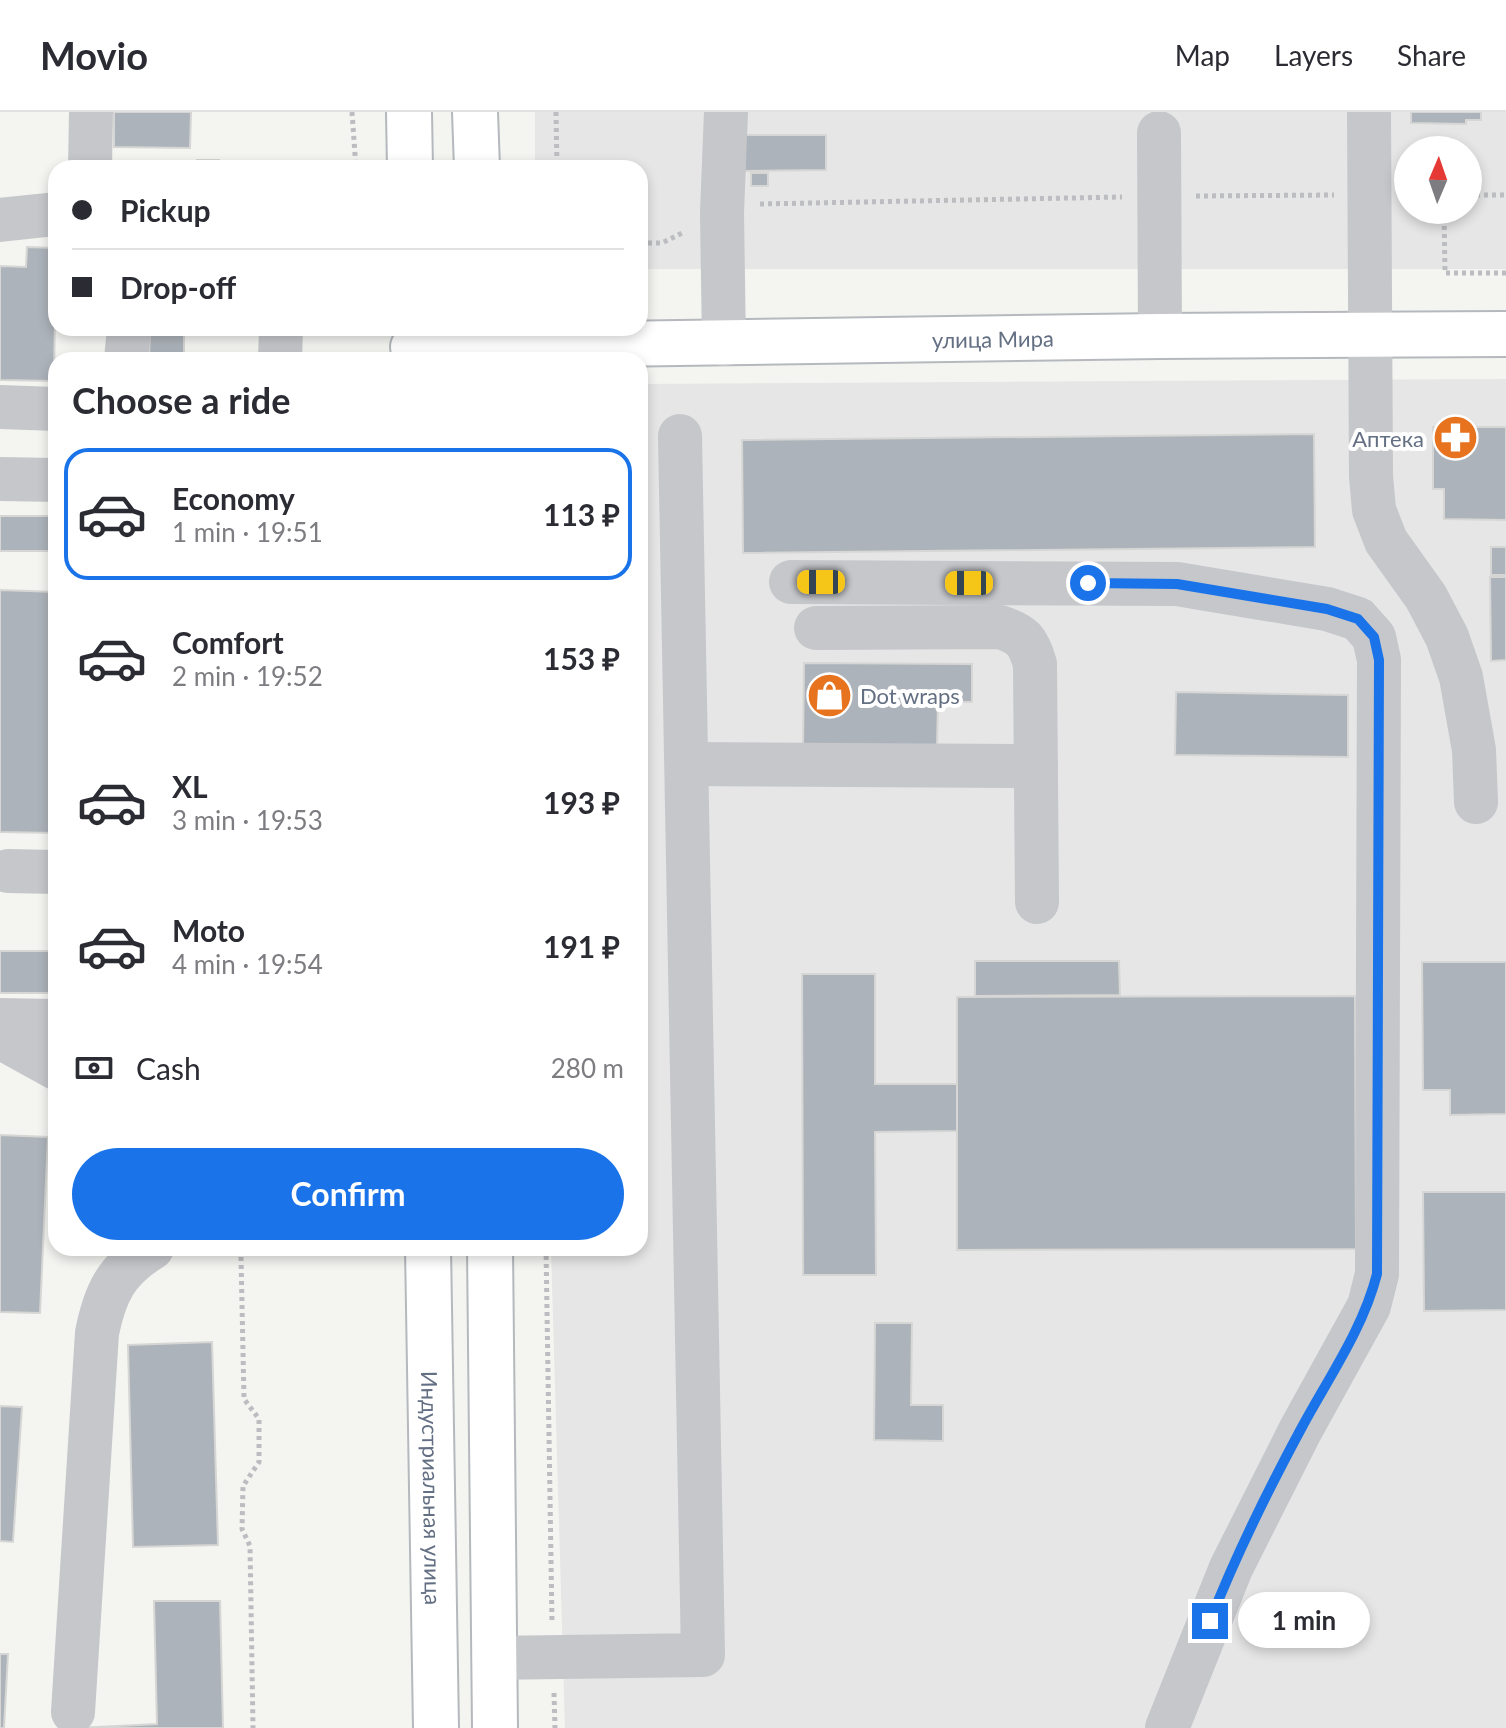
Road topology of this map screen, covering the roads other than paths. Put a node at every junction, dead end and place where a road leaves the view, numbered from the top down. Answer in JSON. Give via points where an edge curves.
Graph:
{"nodes":[{"id":1,"x":91,"y":112,"type":"edge"},
{"id":2,"x":409,"y":112,"type":"edge"},
{"id":3,"x":475,"y":112,"type":"edge"},
{"id":4,"x":726,"y":112,"type":"edge"},
{"id":5,"x":1369,"y":112,"type":"edge"},
{"id":6,"x":1159,"y":133,"type":"dead end"},
{"id":7,"x":90,"y":160,"type":"edge"},
{"id":8,"x":410,"y":160,"type":"edge"},
{"id":9,"x":477,"y":160,"type":"edge"},
{"id":10,"x":48,"y":215,"type":"edge"},
{"id":11,"x":0,"y":220,"type":"edge"},
{"id":12,"x":1506,"y":334,"type":"edge"},
{"id":13,"x":1371,"y":335,"type":"junction"},
{"id":14,"x":1160,"y":336,"type":"junction"},
{"id":15,"x":724,"y":344,"type":"junction"},
{"id":16,"x":413,"y":345,"type":"edge"},
{"id":17,"x":479,"y":349,"type":"edge"},
{"id":18,"x":0,"y":407,"type":"edge"},
{"id":19,"x":48,"y":409,"type":"edge"},
{"id":20,"x":680,"y":436,"type":"dead end"},
{"id":21,"x":0,"y":479,"type":"edge"},
{"id":22,"x":48,"y":480,"type":"edge"},
{"id":23,"x":791,"y":582,"type":"dead end"},
{"id":24,"x":816,"y":628,"type":"dead end"},
{"id":25,"x":687,"y":764,"type":"junction"},
{"id":26,"x":1036,"y":766,"type":"junction"},
{"id":27,"x":1476,"y":802,"type":"dead end"},
{"id":28,"x":8,"y":871,"type":"dead end"},
{"id":29,"x":48,"y":872,"type":"edge"},
{"id":30,"x":1037,"y":902,"type":"dead end"},
{"id":31,"x":0,"y":1020,"type":"edge"},
{"id":32,"x":48,"y":1021,"type":"edge"},
{"id":33,"x":0,"y":1037,"type":"edge"},
{"id":34,"x":48,"y":1064,"type":"edge"},
{"id":35,"x":139,"y":1256,"type":"edge"},
{"id":36,"x":428,"y":1256,"type":"edge"},
{"id":37,"x":490,"y":1256,"type":"edge"},
{"id":38,"x":494,"y":1658,"type":"junction"},
{"id":39,"x":73,"y":1712,"type":"dead end"},
{"id":40,"x":436,"y":1728,"type":"edge"},
{"id":41,"x":495,"y":1728,"type":"edge"},
{"id":42,"x":1167,"y":1728,"type":"edge"}],
"edges":[{"from":1,"to":7,"type":"street"},
{"from":2,"to":8,"type":"main road"},
{"from":3,"to":9,"type":"main road"},
{"from":4,"to":15,"type":"street"},
{"from":5,"to":13,"type":"street"},
{"from":6,"to":14,"type":"street"},
{"from":10,"to":11,"type":"street"},
{"from":12,"to":13,"type":"main road","name":"улица Мира"},
{"from":13,"to":14,"type":"main road","name":"улица Мира"},
{"from":13,"to":27,"type":"street","via":[[1374,510],[1386,541],[1447,637],[1461,677],[1474,750]]},
{"from":14,"to":15,"type":"main road","name":"улица Мира"},
{"from":15,"to":17,"type":"main road","name":"улица Мира"},
{"from":16,"to":17,"type":"main road","name":"улица Мира"},
{"from":18,"to":19,"type":"street"},
{"from":20,"to":25,"type":"street"},
{"from":21,"to":22,"type":"street"},
{"from":23,"to":42,"type":"street","via":[[1177,584],[1327,609],[1358,619],[1374,637],[1379,660],[1377,1274],[1369,1306],[1231,1568]]},
{"from":24,"to":26,"type":"street","via":[[1000,627],[1019,633],[1035,664]]},
{"from":25,"to":26,"type":"street"},
{"from":25,"to":38,"type":"street","via":[[703,1655]]},
{"from":26,"to":30,"type":"street"},
{"from":28,"to":29,"type":"street"},
{"from":31,"to":32,"type":"street"},
{"from":33,"to":34,"type":"street"},
{"from":35,"to":39,"type":"street","via":[[108,1294],[97,1333]]},
{"from":36,"to":40,"type":"main road","name":"Индустриальная улица"},
{"from":37,"to":38,"type":"main road"},
{"from":38,"to":41,"type":"main road"}]}
